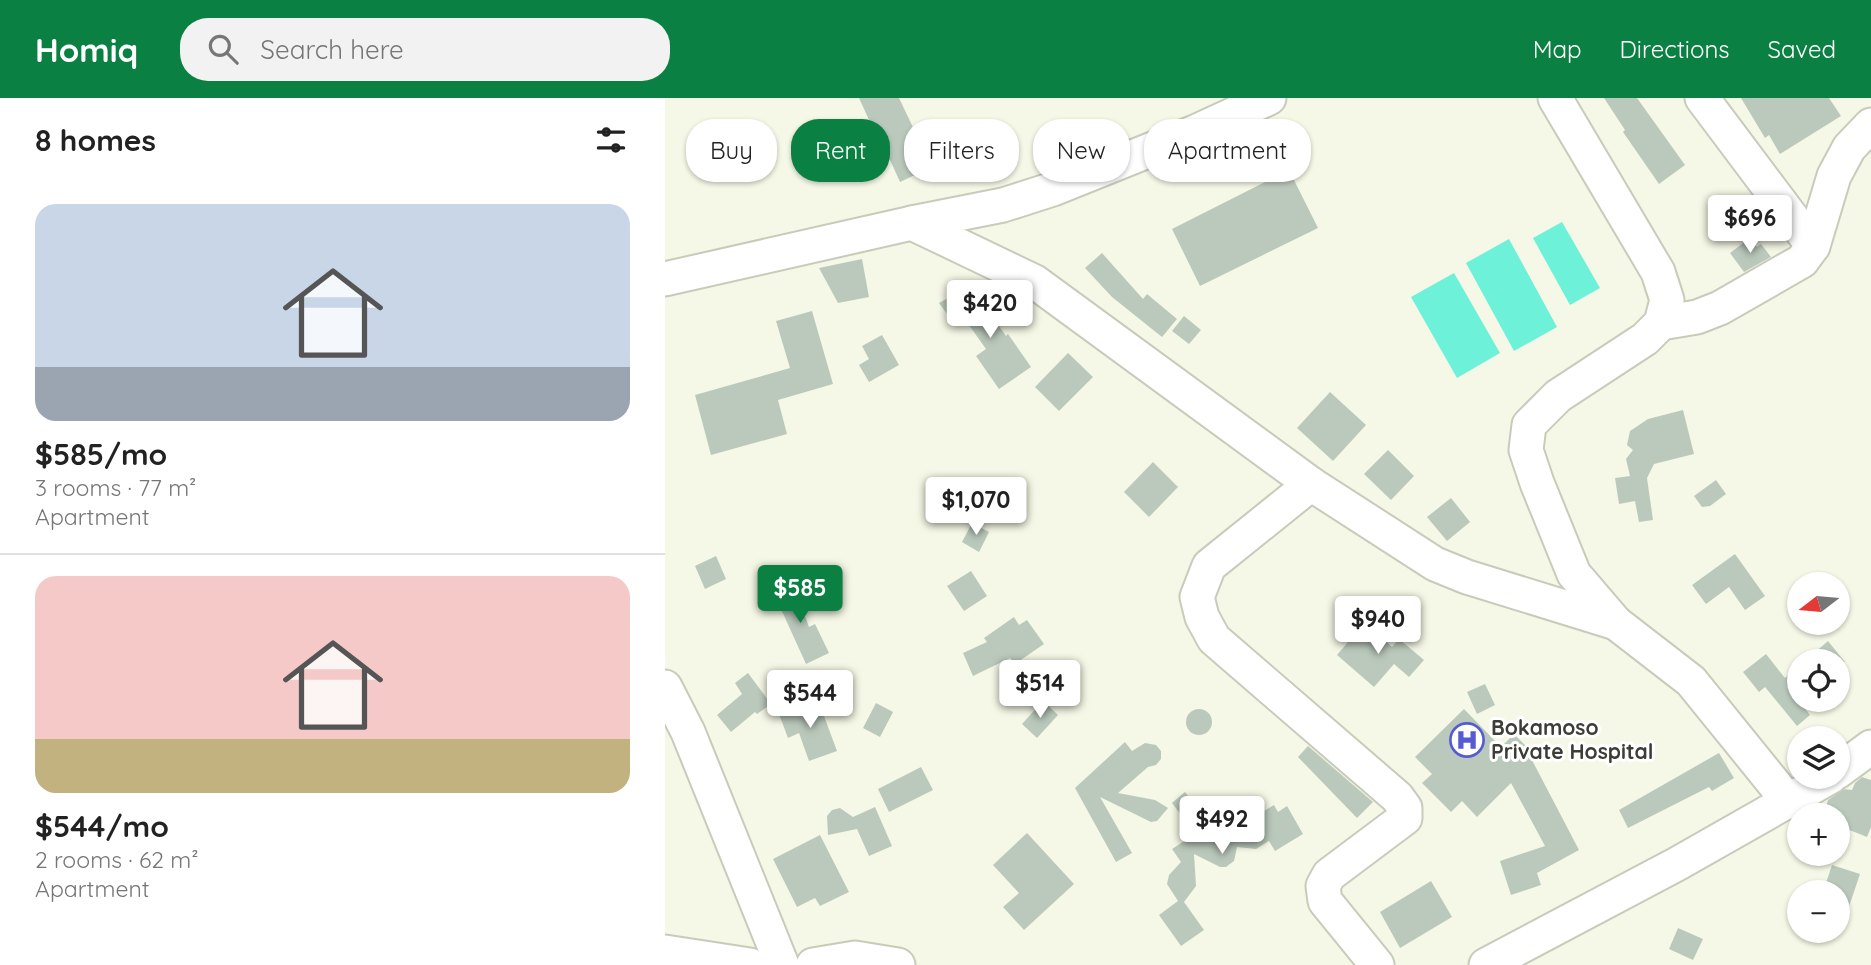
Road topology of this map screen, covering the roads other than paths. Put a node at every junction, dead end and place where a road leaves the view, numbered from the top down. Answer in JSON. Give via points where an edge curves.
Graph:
{"nodes":[{"id":1,"x":1269,"y":98,"type":"edge"},
{"id":2,"x":1555,"y":98,"type":"edge"},
{"id":3,"x":1702,"y":98,"type":"edge"},
{"id":4,"x":1871,"y":125,"type":"edge"},
{"id":5,"x":912,"y":223,"type":"junction"},
{"id":6,"x":1813,"y":246,"type":"junction"},
{"id":7,"x":665,"y":279,"type":"edge"},
{"id":8,"x":1661,"y":323,"type":"junction"},
{"id":9,"x":1311,"y":484,"type":"junction"},
{"id":10,"x":1616,"y":623,"type":"junction"},
{"id":11,"x":665,"y":687,"type":"edge"},
{"id":12,"x":1871,"y":747,"type":"edge"},
{"id":13,"x":1850,"y":762,"type":"edge"},
{"id":14,"x":1810,"y":789,"type":"edge"},
{"id":15,"x":1789,"y":802,"type":"junction"},
{"id":16,"x":665,"y":952,"type":"edge"},
{"id":17,"x":750,"y":965,"type":"edge"},
{"id":18,"x":782,"y":965,"type":"edge"},
{"id":19,"x":813,"y":965,"type":"edge"},
{"id":20,"x":898,"y":965,"type":"edge"},
{"id":21,"x":1377,"y":965,"type":"edge"},
{"id":22,"x":1486,"y":965,"type":"edge"}],
"edges":[{"from":1,"to":5,"type":"street","via":[[1053,189],[1003,205]]},
{"from":2,"to":8,"type":"street","via":[[1658,272],[1667,300]]},
{"from":3,"to":6,"type":"street"},
{"from":4,"to":6,"type":"street","via":[[1849,148],[1834,176]]},
{"from":5,"to":7,"type":"street"},
{"from":5,"to":9,"type":"street","via":[[1035,282]]},
{"from":6,"to":8,"type":"street","via":[[1803,261],[1720,308]]},
{"from":8,"to":10,"type":"street","via":[[1645,339],[1558,396],[1529,425],[1526,450],[1574,574]]},
{"from":9,"to":10,"type":"street","via":[[1435,564]]},
{"from":9,"to":21,"type":"street","via":[[1209,566],[1197,597],[1214,639],[1397,796],[1405,808],[1400,823],[1329,875],[1323,886],[1325,901]]},
{"from":10,"to":15,"type":"street","via":[[1691,681]]},
{"from":11,"to":18,"type":"street","via":[[688,732]]},
{"from":12,"to":13,"type":"street"},
{"from":14,"to":15,"type":"street"},
{"from":15,"to":22,"type":"street"},
{"from":16,"to":17,"type":"street"},
{"from":19,"to":20,"type":"street","via":[[855,958]]}]}
